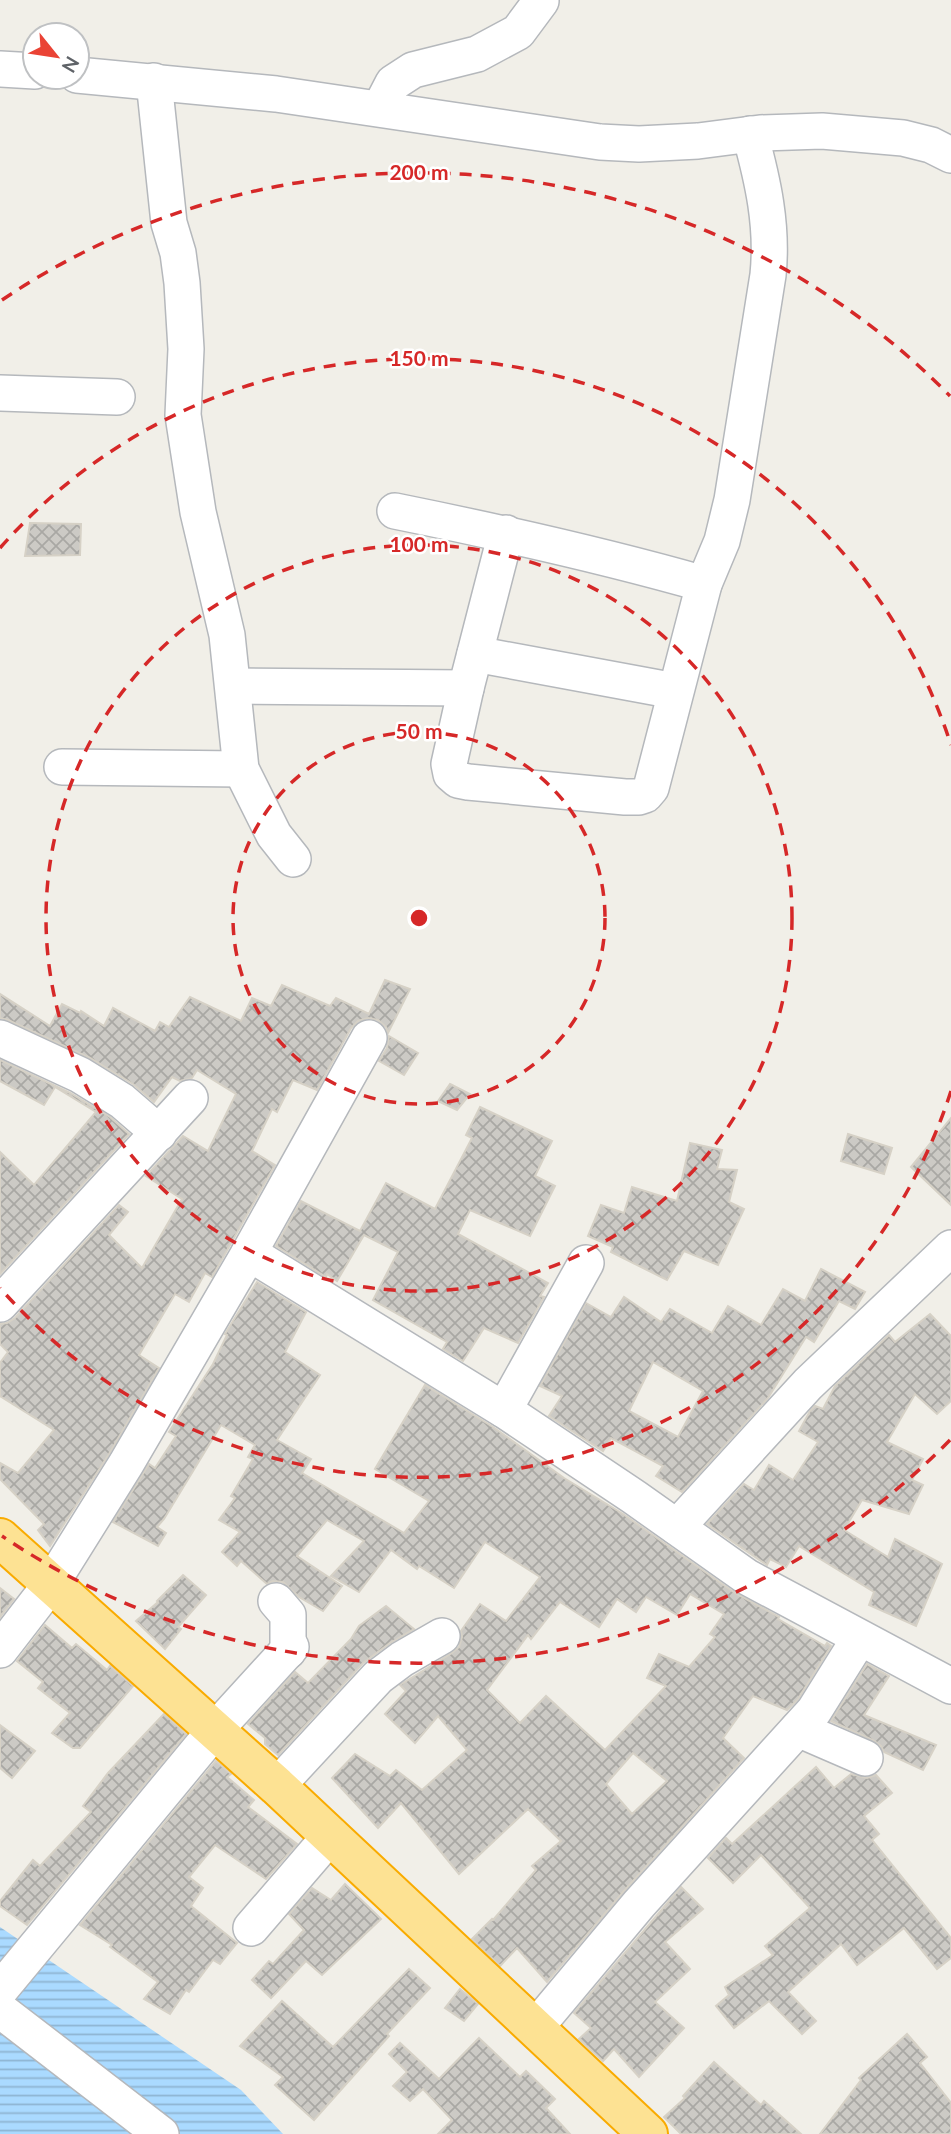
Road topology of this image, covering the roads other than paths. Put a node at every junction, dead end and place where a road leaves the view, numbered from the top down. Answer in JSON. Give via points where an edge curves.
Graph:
{"nodes":[{"id":1,"x":541,"y":1,"type":"edge"},
{"id":2,"x":0,"y":69,"type":"edge"},
{"id":3,"x":21,"y":70,"type":"edge"},
{"id":4,"x":91,"y":76,"type":"edge"},
{"id":5,"x":154,"y":81,"type":"junction"},
{"id":6,"x":380,"y":108,"type":"junction"},
{"id":7,"x":750,"y":134,"type":"junction"},
{"id":8,"x":951,"y":155,"type":"edge"},
{"id":9,"x":0,"y":393,"type":"edge"},
{"id":10,"x":117,"y":397,"type":"dead end"},
{"id":11,"x":395,"y":511,"type":"dead end"},
{"id":12,"x":506,"y":533,"type":"junction"},
{"id":13,"x":704,"y":584,"type":"junction"},
{"id":14,"x":475,"y":654,"type":"junction"},
{"id":15,"x":234,"y":686,"type":"junction"},
{"id":16,"x":466,"y":688,"type":"junction"},
{"id":17,"x":675,"y":691,"type":"junction"},
{"id":18,"x":62,"y":767,"type":"dead end"},
{"id":19,"x":242,"y":769,"type":"junction"},
{"id":20,"x":293,"y":859,"type":"dead end"},
{"id":21,"x":0,"y":1038,"type":"edge"},
{"id":22,"x":369,"y":1038,"type":"dead end"},
{"id":23,"x":190,"y":1098,"type":"dead end"},
{"id":24,"x":159,"y":1133,"type":"junction"},
{"id":25,"x":249,"y":1253,"type":"junction"},
{"id":26,"x":944,"y":1255,"type":"edge"},
{"id":27,"x":586,"y":1264,"type":"dead end"},
{"id":28,"x":0,"y":1304,"type":"edge"},
{"id":29,"x":504,"y":1410,"type":"junction"},
{"id":30,"x":677,"y":1527,"type":"junction"},
{"id":31,"x":0,"y":1538,"type":"edge"},
{"id":32,"x":51,"y":1584,"type":"junction"},
{"id":33,"x":276,"y":1601,"type":"dead end"},
{"id":34,"x":442,"y":1636,"type":"dead end"},
{"id":35,"x":859,"y":1639,"type":"junction"},
{"id":36,"x":0,"y":1650,"type":"edge"},
{"id":37,"x":951,"y":1686,"type":"edge"},
{"id":38,"x":216,"y":1729,"type":"junction"},
{"id":39,"x":798,"y":1729,"type":"junction"},
{"id":40,"x":865,"y":1758,"type":"dead end"},
{"id":41,"x":277,"y":1786,"type":"junction"},
{"id":42,"x":331,"y":1835,"type":"junction"},
{"id":43,"x":251,"y":1928,"type":"dead end"},
{"id":44,"x":0,"y":1990,"type":"edge"},
{"id":45,"x":0,"y":2010,"type":"edge"},
{"id":46,"x":536,"y":2027,"type":"junction"},
{"id":47,"x":161,"y":2134,"type":"edge"},
{"id":48,"x":649,"y":2134,"type":"edge"}],
"edges":[{"from":1,"to":6,"type":"street","via":[[517,32],[477,54],[413,70],[393,83]]},
{"from":2,"to":3,"type":"street"},
{"from":4,"to":5,"type":"street"},
{"from":5,"to":6,"type":"street"},
{"from":5,"to":15,"type":"street","via":[[169,223],[182,283],[183,415],[189,461]]},
{"from":6,"to":7,"type":"street","via":[[600,142],[698,141]]},
{"from":7,"to":8,"type":"street","via":[[801,130],[902,138]]},
{"from":7,"to":13,"type":"street","via":[[765,192],[770,255],[732,500]]},
{"from":9,"to":10,"type":"street"},
{"from":11,"to":12,"type":"street"},
{"from":12,"to":13,"type":"street"},
{"from":12,"to":14,"type":"street"},
{"from":13,"to":17,"type":"street"},
{"from":14,"to":16,"type":"street"},
{"from":14,"to":17,"type":"street"},
{"from":15,"to":16,"type":"street"},
{"from":15,"to":19,"type":"street"},
{"from":16,"to":17,"type":"street","via":[[449,764],[458,780],[639,797],[651,788],[657,772]]},
{"from":18,"to":19,"type":"street"},
{"from":19,"to":20,"type":"street","via":[[274,835]]},
{"from":21,"to":24,"type":"street","via":[[80,1075],[122,1101]]},
{"from":22,"to":25,"type":"street"},
{"from":23,"to":24,"type":"street"},
{"from":24,"to":28,"type":"street"},
{"from":25,"to":29,"type":"street"},
{"from":25,"to":32,"type":"street"},
{"from":26,"to":30,"type":"street","via":[[807,1384]]},
{"from":27,"to":29,"type":"street"},
{"from":29,"to":30,"type":"street"},
{"from":30,"to":35,"type":"street","via":[[747,1577]]},
{"from":31,"to":32,"type":"highway"},
{"from":32,"to":36,"type":"street"},
{"from":32,"to":38,"type":"highway"},
{"from":33,"to":38,"type":"street","via":[[288,1615],[289,1649]]},
{"from":34,"to":41,"type":"street","via":[[378,1677]]},
{"from":35,"to":37,"type":"street"},
{"from":35,"to":39,"type":"street"},
{"from":38,"to":41,"type":"highway"},
{"from":38,"to":44,"type":"street"},
{"from":39,"to":40,"type":"street"},
{"from":39,"to":46,"type":"street","via":[[639,1904]]},
{"from":41,"to":42,"type":"highway"},
{"from":42,"to":43,"type":"street"},
{"from":42,"to":46,"type":"highway"},
{"from":45,"to":47,"type":"street"},
{"from":46,"to":48,"type":"highway"}]}
